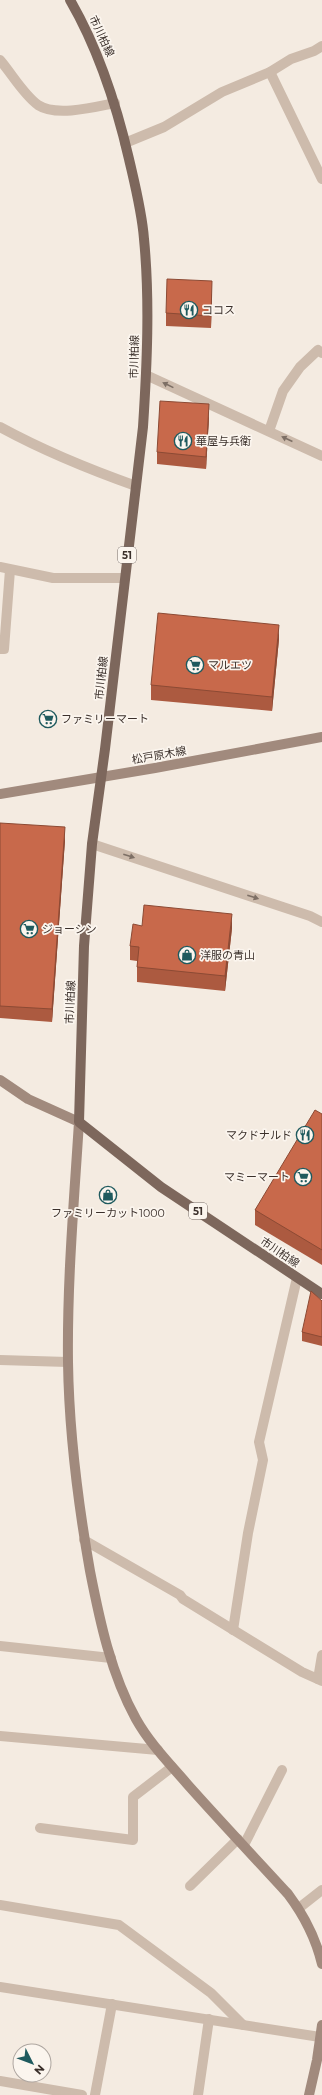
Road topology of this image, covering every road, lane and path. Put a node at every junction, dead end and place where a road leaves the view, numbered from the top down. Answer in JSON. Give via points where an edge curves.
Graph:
{"nodes":[{"id":1,"x":70,"y":0,"type":"edge"},
{"id":2,"x":322,"y":46,"type":"edge"},
{"id":3,"x":0,"y":60,"type":"edge"},
{"id":4,"x":270,"y":72,"type":"junction"},
{"id":5,"x":115,"y":103,"type":"junction"},
{"id":6,"x":125,"y":143,"type":"junction"},
{"id":7,"x":322,"y":179,"type":"edge"},
{"id":8,"x":322,"y":353,"type":"edge"},
{"id":9,"x":146,"y":374,"type":"junction"},
{"id":10,"x":0,"y":426,"type":"edge"},
{"id":11,"x":270,"y":431,"type":"junction"},
{"id":12,"x":322,"y":456,"type":"edge"},
{"id":13,"x":136,"y":486,"type":"junction"},
{"id":14,"x":5,"y":568,"type":"edge"},
{"id":15,"x":125,"y":578,"type":"junction"},
{"id":16,"x":0,"y":649,"type":"edge"},
{"id":17,"x":322,"y":737,"type":"edge"},
{"id":18,"x":0,"y":794,"type":"edge"},
{"id":19,"x":92,"y":844,"type":"junction"},
{"id":20,"x":322,"y":922,"type":"edge"},
{"id":21,"x":0,"y":1080,"type":"edge"},
{"id":22,"x":79,"y":1122,"type":"junction"},
{"id":23,"x":297,"y":1278,"type":"junction"},
{"id":24,"x":322,"y":1294,"type":"edge"},
{"id":25,"x":0,"y":1360,"type":"edge"},
{"id":26,"x":68,"y":1362,"type":"junction"},
{"id":27,"x":84,"y":1540,"type":"junction"},
{"id":28,"x":233,"y":1630,"type":"junction"},
{"id":29,"x":0,"y":1646,"type":"edge"},
{"id":30,"x":322,"y":1655,"type":"edge"},
{"id":31,"x":111,"y":1658,"type":"junction"},
{"id":32,"x":320,"y":1680,"type":"edge"},
{"id":33,"x":0,"y":1736,"type":"edge"},
{"id":34,"x":158,"y":1750,"type":"junction"},
{"id":35,"x":172,"y":1767,"type":"junction"},
{"id":36,"x":282,"y":1770,"type":"dead end"},
{"id":37,"x":40,"y":1828,"type":"dead end"},
{"id":38,"x":241,"y":1842,"type":"junction"},
{"id":39,"x":190,"y":1886,"type":"dead end"},
{"id":40,"x":322,"y":1890,"type":"edge"},
{"id":41,"x":0,"y":1905,"type":"edge"},
{"id":42,"x":299,"y":1908,"type":"junction"},
{"id":43,"x":322,"y":1964,"type":"edge"},
{"id":44,"x":0,"y":1987,"type":"edge"},
{"id":45,"x":112,"y":2004,"type":"junction"},
{"id":46,"x":209,"y":2019,"type":"junction"},
{"id":47,"x":243,"y":2025,"type":"junction"},
{"id":48,"x":322,"y":2025,"type":"edge"},
{"id":49,"x":320,"y":2037,"type":"junction"},
{"id":50,"x":320,"y":2061,"type":"edge"},
{"id":51,"x":0,"y":2081,"type":"edge"},
{"id":52,"x":82,"y":2095,"type":"edge"},
{"id":53,"x":96,"y":2095,"type":"edge"},
{"id":54,"x":198,"y":2095,"type":"edge"},
{"id":55,"x":309,"y":2095,"type":"edge"}],
"edges":[{"from":1,"to":5,"type":"main road","name":"市川柏線","number":"51","via":[[93,44]]},
{"from":2,"to":4,"type":"street","via":[[314,52],[291,59]]},
{"from":3,"to":5,"type":"street","via":[[26,94],[39,106],[64,111]]},
{"from":4,"to":6,"type":"street","via":[[222,92],[164,127]]},
{"from":4,"to":7,"type":"street"},
{"from":5,"to":6,"type":"main road","name":"市川柏線","number":"51"},
{"from":6,"to":9,"type":"main road","name":"市川柏線","number":"51","via":[[144,238],[147,294]]},
{"from":8,"to":11,"type":"street","via":[[318,350],[300,367],[283,390]]},
{"from":11,"to":9,"type":"street","one_way":true},
{"from":9,"to":13,"type":"main road","name":"市川柏線","number":"51"},
{"from":10,"to":13,"type":"street","via":[[87,469]]},
{"from":12,"to":11,"type":"street","one_way":true},
{"from":13,"to":15,"type":"main road","name":"市川柏線","number":"51"},
{"from":14,"to":15,"type":"street","via":[[53,578]]},
{"from":14,"to":16,"type":"street","via":[[4,649]]},
{"from":15,"to":19,"type":"main road","name":"市川柏線","number":"51"},
{"from":17,"to":18,"type":"street","name":"松戸原木線"},
{"from":19,"to":20,"type":"street","one_way":true},
{"from":19,"to":22,"type":"main road","name":"市川柏線","number":"51","via":[[84,946]]},
{"from":21,"to":22,"type":"street","via":[[28,1099]]},
{"from":22,"to":23,"type":"main road","name":"市川柏線","number":"51","via":[[161,1187]]},
{"from":22,"to":26,"type":"street"},
{"from":23,"to":24,"type":"main road","name":"市川柏線","number":"51"},
{"from":23,"to":28,"type":"street","via":[[259,1442],[263,1460],[248,1533]]},
{"from":25,"to":26,"type":"street"},
{"from":26,"to":27,"type":"street","via":[[75,1466]]},
{"from":27,"to":28,"type":"street","via":[[180,1595]]},
{"from":27,"to":31,"type":"street"},
{"from":28,"to":32,"type":"street","via":[[302,1672]]},
{"from":29,"to":31,"type":"street"},
{"from":30,"to":32,"type":"street"},
{"from":31,"to":34,"type":"street","via":[[134,1714]]},
{"from":33,"to":34,"type":"street"},
{"from":34,"to":35,"type":"street"},
{"from":35,"to":37,"type":"street","via":[[133,1797],[133,1840]]},
{"from":35,"to":38,"type":"street"},
{"from":36,"to":38,"type":"street"},
{"from":38,"to":39,"type":"street"},
{"from":38,"to":42,"type":"street"},
{"from":40,"to":42,"type":"street"},
{"from":41,"to":47,"type":"street","via":[[119,1925],[211,1993]]},
{"from":42,"to":43,"type":"street"},
{"from":44,"to":45,"type":"street"},
{"from":45,"to":46,"type":"street"},
{"from":45,"to":53,"type":"street"},
{"from":46,"to":47,"type":"street"},
{"from":46,"to":54,"type":"street"},
{"from":47,"to":49,"type":"street"},
{"from":48,"to":49,"type":"street"},
{"from":49,"to":50,"type":"street"},
{"from":50,"to":55,"type":"street"},
{"from":51,"to":52,"type":"street"}]}
